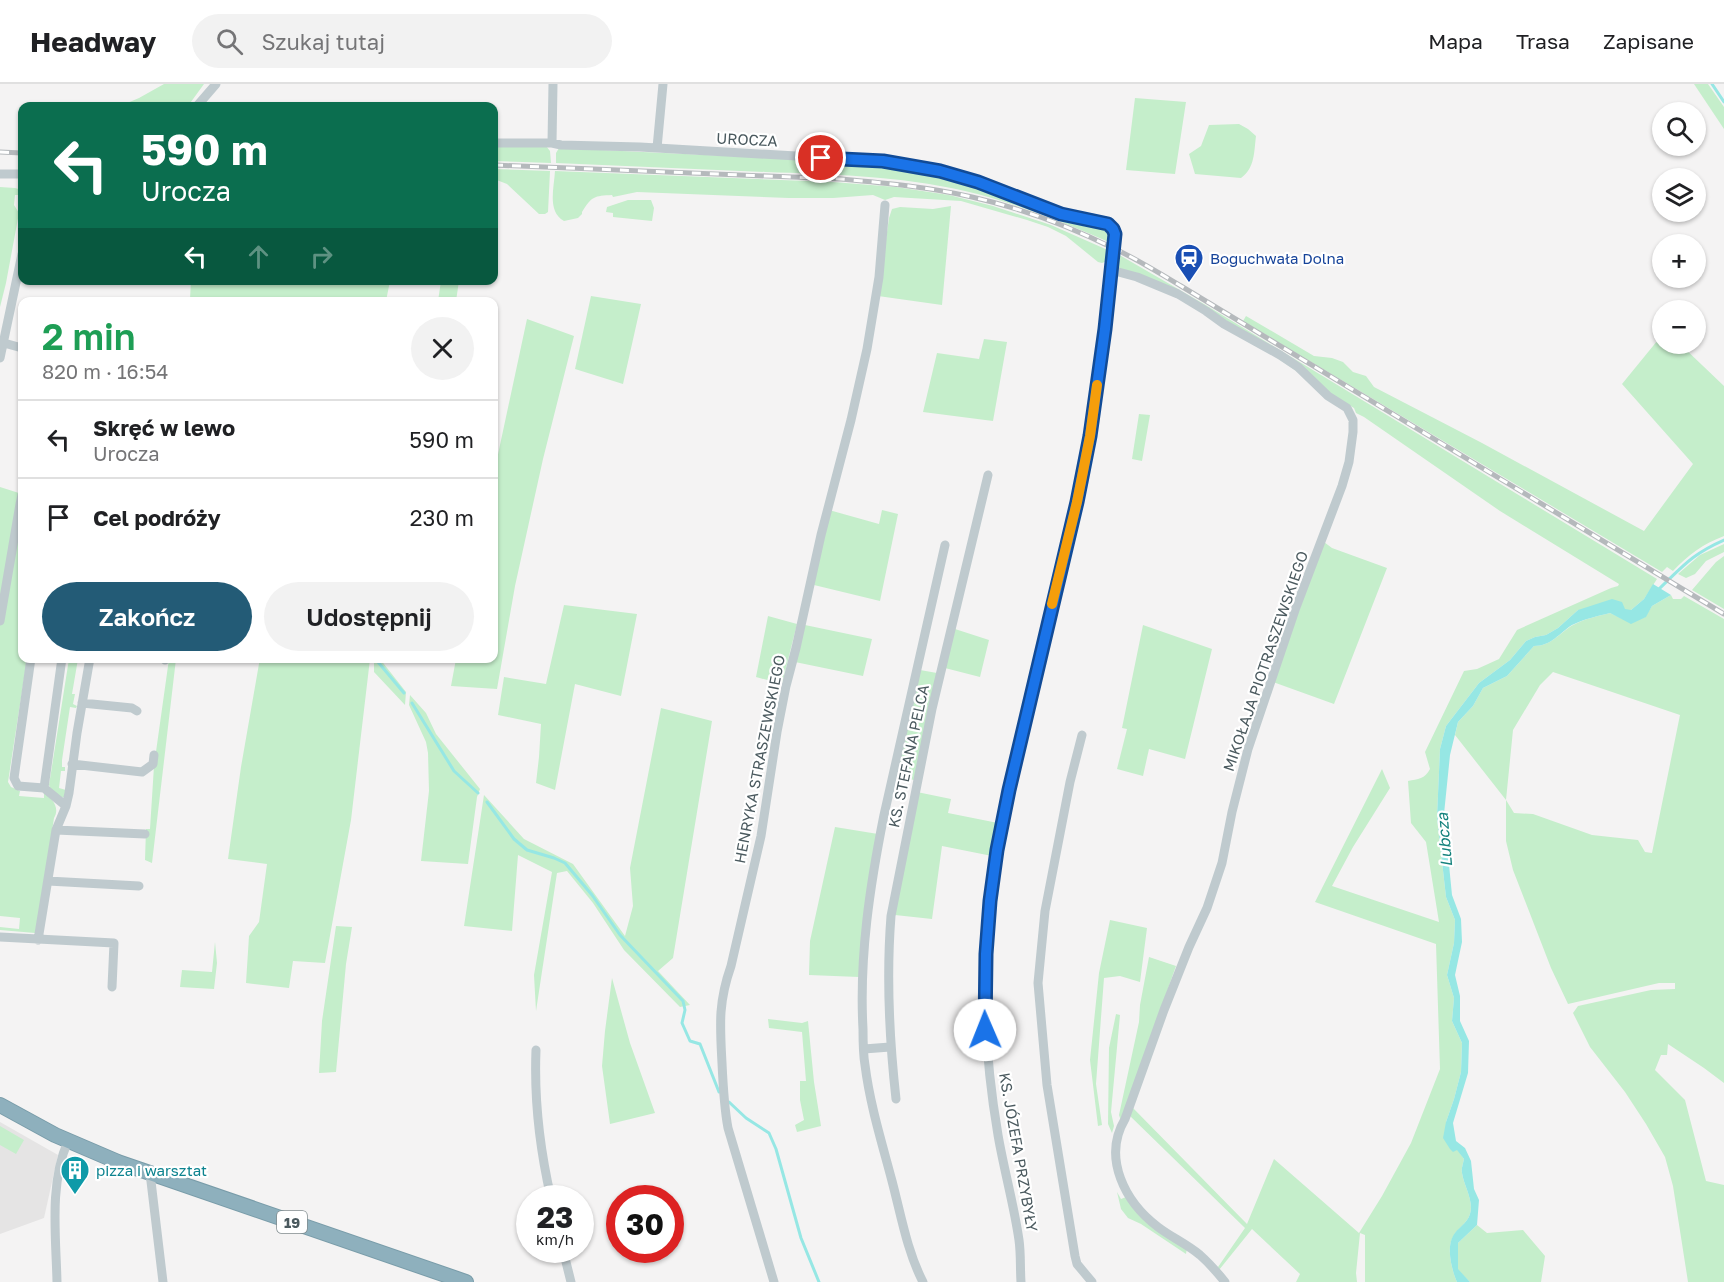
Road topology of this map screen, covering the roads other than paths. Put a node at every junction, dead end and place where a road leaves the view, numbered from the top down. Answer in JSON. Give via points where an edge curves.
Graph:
{"nodes":[{"id":1,"x":216,"y":84,"type":"edge"},
{"id":2,"x":553,"y":84,"type":"edge"},
{"id":3,"x":663,"y":84,"type":"edge"},
{"id":4,"x":200,"y":102,"type":"edge"},
{"id":5,"x":498,"y":143,"type":"edge"},
{"id":6,"x":552,"y":143,"type":"junction"},
{"id":7,"x":657,"y":148,"type":"junction"},
{"id":8,"x":0,"y":174,"type":"edge"},
{"id":9,"x":18,"y":174,"type":"edge"},
{"id":10,"x":885,"y":205,"type":"dead end"},
{"id":11,"x":1114,"y":248,"type":"joint"},
{"id":12,"x":1111,"y":270,"type":"junction"},
{"id":13,"x":18,"y":271,"type":"edge"},
{"id":14,"x":3,"y":337,"type":"edge"},
{"id":15,"x":18,"y":346,"type":"edge"},
{"id":16,"x":0,"y":358,"type":"edge"},
{"id":17,"x":988,"y":475,"type":"dead end"},
{"id":18,"x":18,"y":516,"type":"edge"},
{"id":19,"x":945,"y":546,"type":"dead end"},
{"id":20,"x":0,"y":621,"type":"edge"},
{"id":21,"x":30,"y":663,"type":"edge"},
{"id":22,"x":61,"y":663,"type":"edge"},
{"id":23,"x":89,"y":663,"type":"edge"},
{"id":24,"x":82,"y":703,"type":"junction"},
{"id":25,"x":137,"y":711,"type":"dead end"},
{"id":26,"x":1082,"y":735,"type":"dead end"},
{"id":27,"x":154,"y":755,"type":"dead end"},
{"id":28,"x":72,"y":764,"type":"junction"},
{"id":29,"x":44,"y":788,"type":"junction"},
{"id":30,"x":66,"y":806,"type":"junction"},
{"id":31,"x":56,"y":830,"type":"junction"},
{"id":32,"x":145,"y":834,"type":"dead end"},
{"id":33,"x":48,"y":881,"type":"junction"},
{"id":34,"x":139,"y":886,"type":"dead end"},
{"id":35,"x":0,"y":937,"type":"edge"},
{"id":36,"x":38,"y":940,"type":"junction"},
{"id":37,"x":112,"y":987,"type":"dead end"},
{"id":38,"x":890,"y":1047,"type":"junction"},
{"id":39,"x":864,"y":1049,"type":"junction"},
{"id":40,"x":536,"y":1050,"type":"dead end"},
{"id":41,"x":896,"y":1099,"type":"dead end"},
{"id":42,"x":0,"y":1105,"type":"edge"},
{"id":43,"x":68,"y":1141,"type":"junction"},
{"id":44,"x":150,"y":1173,"type":"junction"},
{"id":45,"x":548,"y":1185,"type":"edge"},
{"id":46,"x":566,"y":1263,"type":"edge"},
{"id":47,"x":57,"y":1282,"type":"edge"},
{"id":48,"x":163,"y":1282,"type":"edge"},
{"id":49,"x":466,"y":1282,"type":"edge"},
{"id":50,"x":571,"y":1282,"type":"edge"},
{"id":51,"x":774,"y":1282,"type":"edge"},
{"id":52,"x":923,"y":1282,"type":"edge"},
{"id":53,"x":1021,"y":1282,"type":"edge"},
{"id":54,"x":1092,"y":1282,"type":"edge"},
{"id":55,"x":1225,"y":1282,"type":"edge"}],
"edges":[{"from":1,"to":4,"type":"street"},
{"from":2,"to":6,"type":"street"},
{"from":3,"to":7,"type":"street"},
{"from":5,"to":6,"type":"street","name":"UROCZA"},
{"from":6,"to":7,"type":"street","name":"UROCZA"},
{"from":7,"to":11,"type":"street","name":"UROCZA","via":[[883,161],[940,171],[1061,214],[1108,224],[1115,234]]},
{"from":8,"to":9,"type":"street"},
{"from":10,"to":51,"type":"street","name":"HENRYKA STRASZEWSKIEGO","via":[[867,349],[786,686],[761,837],[720,1014],[728,1128]]},
{"from":11,"to":12,"type":"street","name":"KS. JÓZEFA PRZYBYŁY"},
{"from":12,"to":53,"type":"street","name":"KS. JÓZEFA PRZYBYŁY","via":[[1090,436],[1009,790],[990,901],[986,1047],[1019,1238]]},
{"from":12,"to":55,"type":"street","name":"MIKOŁAJA PIOTRASZEWSKIEGO","via":[[1178,294],[1280,355],[1347,408],[1353,420],[1344,478],[1248,748],[1222,863],[1116,1145],[1122,1182],[1139,1210],[1201,1255]]},
{"from":13,"to":14,"type":"street"},
{"from":14,"to":15,"type":"street"},
{"from":14,"to":16,"type":"street"},
{"from":17,"to":38,"type":"street","name":"KS. STEFANA PELCA","via":[[932,709],[891,916]]},
{"from":18,"to":20,"type":"street"},
{"from":19,"to":39,"type":"street","name":"KS. STEFANA PELCA","via":[[876,858],[862,969]]},
{"from":21,"to":29,"type":"street","via":[[14,778],[18,786]]},
{"from":22,"to":29,"type":"street"},
{"from":23,"to":24,"type":"street"},
{"from":24,"to":25,"type":"street"},
{"from":24,"to":28,"type":"street"},
{"from":26,"to":54,"type":"street","via":[[1045,911],[1038,983],[1047,1085],[1073,1246],[1077,1264]]},
{"from":27,"to":28,"type":"street","via":[[153,764],[142,772]]},
{"from":28,"to":30,"type":"street"},
{"from":29,"to":30,"type":"street"},
{"from":30,"to":31,"type":"street"},
{"from":31,"to":32,"type":"street"},
{"from":31,"to":33,"type":"street"},
{"from":33,"to":34,"type":"street"},
{"from":33,"to":36,"type":"street"},
{"from":35,"to":36,"type":"street"},
{"from":36,"to":37,"type":"street","via":[[114,943]]},
{"from":38,"to":39,"type":"street"},
{"from":38,"to":41,"type":"street","name":"KS. STEFANA PELCA"},
{"from":39,"to":52,"type":"street","name":"KS. STEFANA PELCA","via":[[874,1112],[914,1262]]},
{"from":40,"to":45,"type":"street","via":[[536,1102]]},
{"from":42,"to":43,"type":"highway","number":"19"},
{"from":43,"to":44,"type":"highway","number":"19"},
{"from":43,"to":47,"type":"street","via":[[61,1159],[55,1204]]},
{"from":44,"to":48,"type":"street"},
{"from":44,"to":49,"type":"highway","number":"19"},
{"from":46,"to":50,"type":"street"}]}
